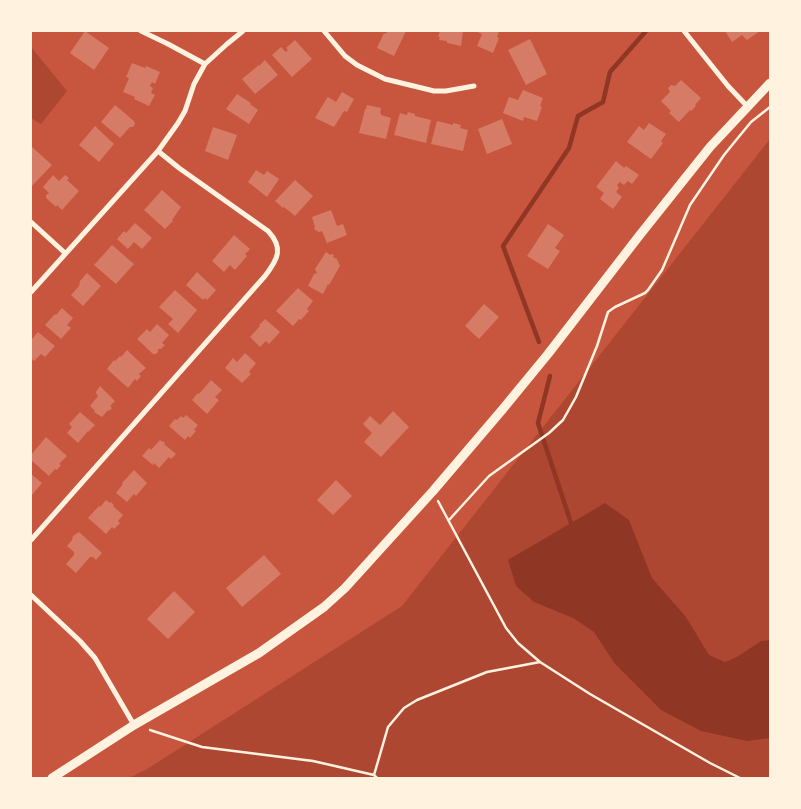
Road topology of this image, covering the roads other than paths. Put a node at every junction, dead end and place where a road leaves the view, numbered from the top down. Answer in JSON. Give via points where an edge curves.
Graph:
{"nodes":[{"id":1,"x":141,"y":31,"type":"edge"},
{"id":2,"x":243,"y":31,"type":"edge"},
{"id":3,"x":324,"y":31,"type":"edge"},
{"id":4,"x":684,"y":31,"type":"edge"},
{"id":5,"x":205,"y":64,"type":"junction"},
{"id":6,"x":770,"y":83,"type":"edge"},
{"id":7,"x":474,"y":86,"type":"dead end"},
{"id":8,"x":747,"y":106,"type":"junction"},
{"id":9,"x":158,"y":151,"type":"junction"},
{"id":10,"x":31,"y":222,"type":"edge"},
{"id":11,"x":65,"y":253,"type":"junction"},
{"id":12,"x":31,"y":292,"type":"edge"},
{"id":13,"x":31,"y":540,"type":"edge"},
{"id":14,"x":31,"y":595,"type":"edge"},
{"id":15,"x":134,"y":724,"type":"junction"},
{"id":16,"x":52,"y":778,"type":"edge"}],
"edges":[{"from":1,"to":5,"type":"street"},
{"from":2,"to":5,"type":"street"},
{"from":3,"to":7,"type":"street","via":[[356,65],[385,79],[434,91]]},
{"from":4,"to":8,"type":"street"},
{"from":5,"to":9,"type":"street","via":[[185,111]]},
{"from":6,"to":8,"type":"street"},
{"from":8,"to":15,"type":"street","via":[[710,147],[502,410],[345,588],[259,653]]},
{"from":9,"to":11,"type":"street"},
{"from":9,"to":13,"type":"street","via":[[268,231],[276,239],[277,257],[265,276]]},
{"from":10,"to":11,"type":"street"},
{"from":11,"to":12,"type":"street"},
{"from":14,"to":15,"type":"street","via":[[95,658]]},
{"from":15,"to":16,"type":"street"}]}
